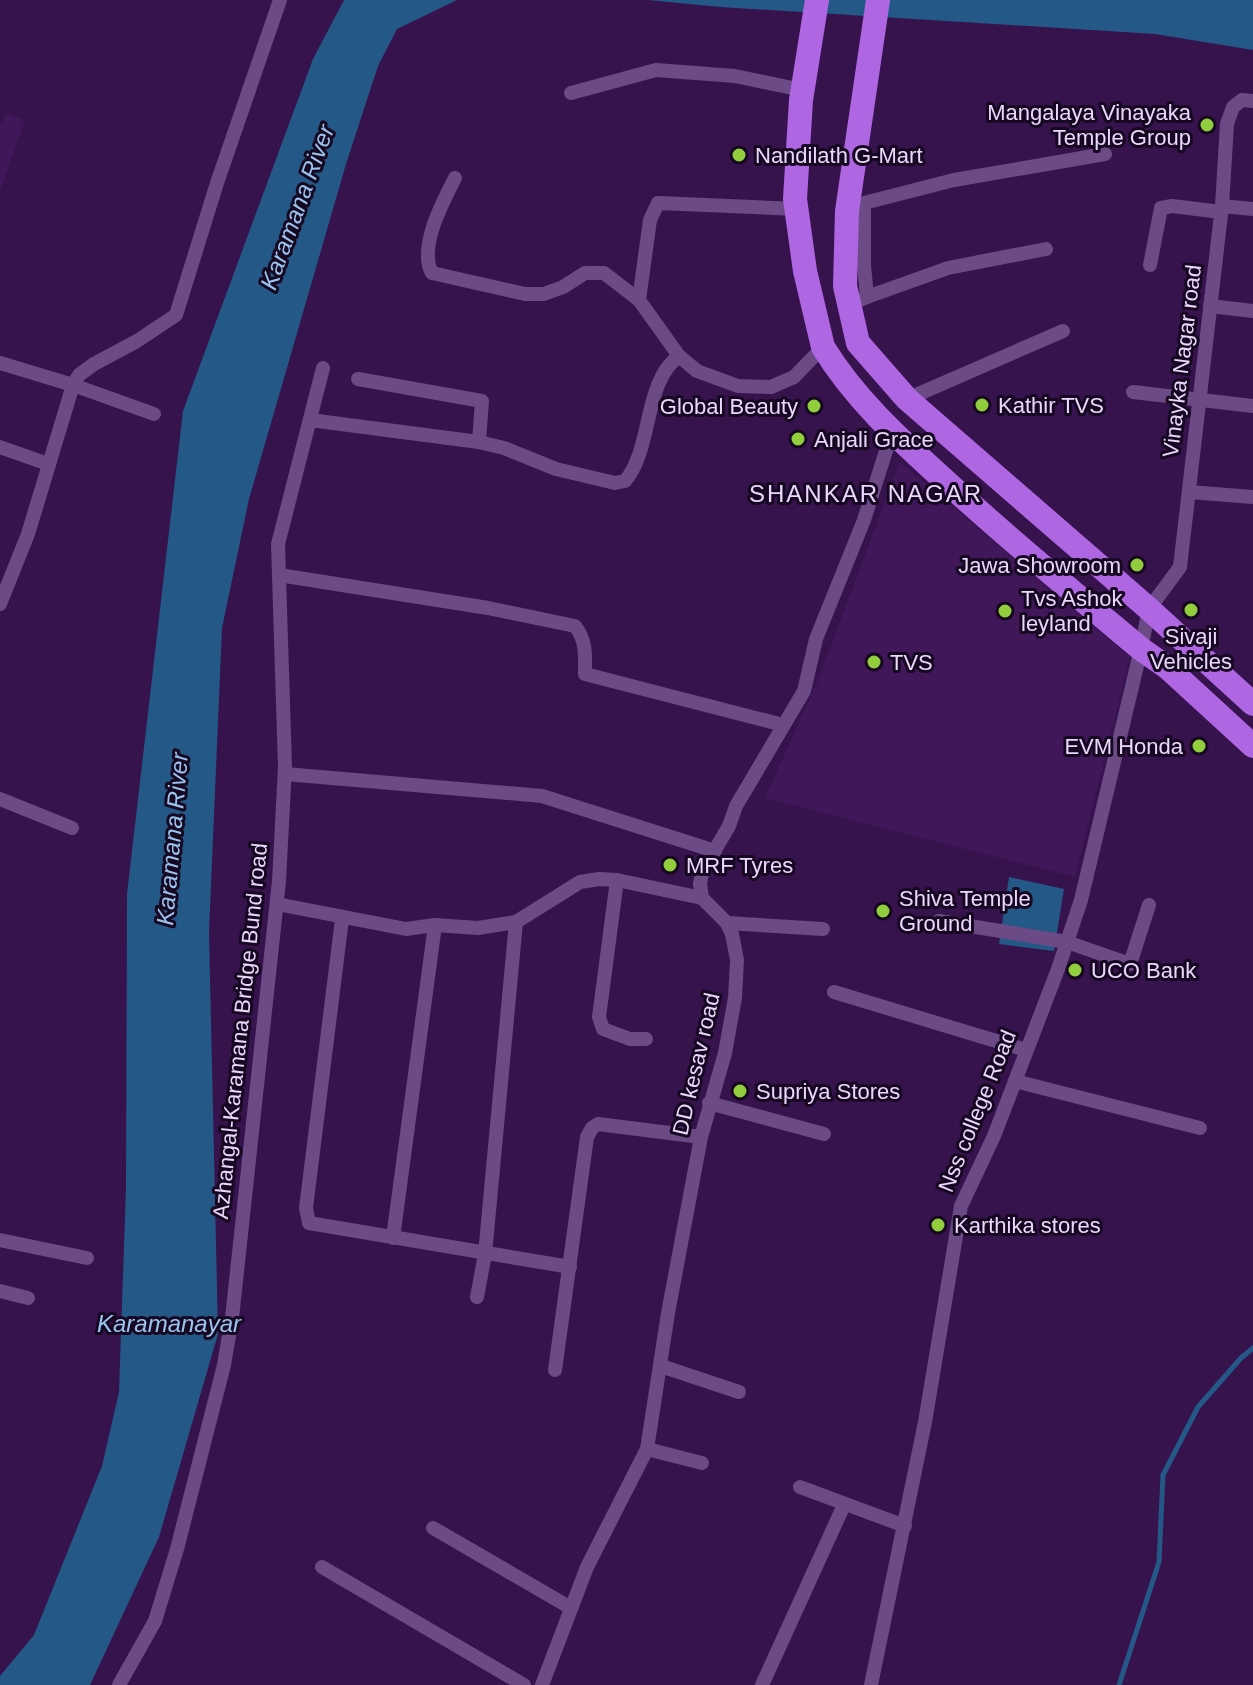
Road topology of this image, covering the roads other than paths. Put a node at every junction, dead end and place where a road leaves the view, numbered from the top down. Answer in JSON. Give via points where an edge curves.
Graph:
{"nodes":[{"id":1,"x":280,"y":0,"type":"edge"},
{"id":2,"x":817,"y":0,"type":"edge"},
{"id":3,"x":878,"y":0,"type":"edge"},
{"id":4,"x":571,"y":93,"type":"dead end"},
{"id":5,"x":802,"y":95,"type":"junction"},
{"id":6,"x":1253,"y":101,"type":"edge"},
{"id":7,"x":1105,"y":154,"type":"dead end"},
{"id":8,"x":455,"y":178,"type":"dead end"},
{"id":9,"x":797,"y":209,"type":"junction"},
{"id":10,"x":1221,"y":209,"type":"junction"},
{"id":11,"x":1253,"y":209,"type":"edge"},
{"id":12,"x":1046,"y":249,"type":"dead end"},
{"id":13,"x":1150,"y":265,"type":"dead end"},
{"id":14,"x":639,"y":300,"type":"junction"},
{"id":15,"x":858,"y":300,"type":"junction"},
{"id":16,"x":1210,"y":306,"type":"junction"},
{"id":17,"x":1253,"y":311,"type":"edge"},
{"id":18,"x":1063,"y":331,"type":"dead end"},
{"id":19,"x":823,"y":347,"type":"junction"},
{"id":20,"x":679,"y":356,"type":"junction"},
{"id":21,"x":0,"y":363,"type":"edge"},
{"id":22,"x":323,"y":368,"type":"dead end"},
{"id":23,"x":358,"y":379,"type":"dead end"},
{"id":24,"x":73,"y":385,"type":"junction"},
{"id":25,"x":1133,"y":392,"type":"dead end"},
{"id":26,"x":907,"y":399,"type":"junction"},
{"id":27,"x":1199,"y":400,"type":"junction"},
{"id":28,"x":1253,"y":406,"type":"edge"},
{"id":29,"x":154,"y":414,"type":"dead end"},
{"id":30,"x":310,"y":420,"type":"junction"},
{"id":31,"x":892,"y":432,"type":"junction"},
{"id":32,"x":479,"y":442,"type":"junction"},
{"id":33,"x":0,"y":447,"type":"edge"},
{"id":34,"x":48,"y":464,"type":"junction"},
{"id":35,"x":1189,"y":492,"type":"junction"},
{"id":36,"x":1253,"y":497,"type":"edge"},
{"id":37,"x":5,"y":575,"type":"edge"},
{"id":38,"x":279,"y":575,"type":"junction"},
{"id":39,"x":0,"y":604,"type":"edge"},
{"id":40,"x":1149,"y":609,"type":"junction"},
{"id":41,"x":1141,"y":649,"type":"junction"},
{"id":42,"x":1253,"y":704,"type":"edge"},
{"id":43,"x":783,"y":725,"type":"junction"},
{"id":44,"x":1253,"y":746,"type":"edge"},
{"id":45,"x":285,"y":774,"type":"junction"},
{"id":46,"x":0,"y":799,"type":"edge"},
{"id":47,"x":72,"y":828,"type":"dead end"},
{"id":48,"x":715,"y":851,"type":"junction"},
{"id":49,"x":617,"y":880,"type":"junction"},
{"id":50,"x":702,"y":898,"type":"junction"},
{"id":51,"x":277,"y":904,"type":"junction"},
{"id":52,"x":1149,"y":905,"type":"dead end"},
{"id":53,"x":342,"y":919,"type":"junction"},
{"id":54,"x":939,"y":921,"type":"dead end"},
{"id":55,"x":516,"y":922,"type":"junction"},
{"id":56,"x":727,"y":923,"type":"junction"},
{"id":57,"x":435,"y":925,"type":"junction"},
{"id":58,"x":823,"y":929,"type":"dead end"},
{"id":59,"x":1067,"y":942,"type":"junction"},
{"id":60,"x":834,"y":992,"type":"dead end"},
{"id":61,"x":646,"y":1039,"type":"dead end"},
{"id":62,"x":1026,"y":1050,"type":"junction"},
{"id":63,"x":1015,"y":1081,"type":"junction"},
{"id":64,"x":709,"y":1103,"type":"junction"},
{"id":65,"x":1200,"y":1128,"type":"dead end"},
{"id":66,"x":824,"y":1134,"type":"dead end"},
{"id":67,"x":701,"y":1137,"type":"junction"},
{"id":68,"x":393,"y":1238,"type":"junction"},
{"id":69,"x":0,"y":1240,"type":"edge"},
{"id":70,"x":485,"y":1254,"type":"junction"},
{"id":71,"x":87,"y":1258,"type":"dead end"},
{"id":72,"x":570,"y":1267,"type":"junction"},
{"id":73,"x":0,"y":1291,"type":"edge"},
{"id":74,"x":477,"y":1297,"type":"dead end"},
{"id":75,"x":28,"y":1298,"type":"dead end"},
{"id":76,"x":661,"y":1366,"type":"junction"},
{"id":77,"x":555,"y":1370,"type":"dead end"},
{"id":78,"x":739,"y":1392,"type":"dead end"},
{"id":79,"x":647,"y":1449,"type":"junction"},
{"id":80,"x":702,"y":1463,"type":"dead end"},
{"id":81,"x":800,"y":1487,"type":"dead end"},
{"id":82,"x":844,"y":1505,"type":"junction"},
{"id":83,"x":905,"y":1526,"type":"junction"},
{"id":84,"x":433,"y":1528,"type":"dead end"},
{"id":85,"x":322,"y":1567,"type":"dead end"},
{"id":86,"x":571,"y":1608,"type":"junction"},
{"id":87,"x":119,"y":1685,"type":"edge"},
{"id":88,"x":524,"y":1685,"type":"edge"},
{"id":89,"x":542,"y":1685,"type":"edge"},
{"id":90,"x":762,"y":1685,"type":"edge"},
{"id":91,"x":871,"y":1685,"type":"edge"}],
"edges":[{"from":1,"to":24,"type":"street","via":[[176,315],[94,364]]},
{"from":2,"to":5,"type":"main road"},
{"from":3,"to":15,"type":"main road","via":[[847,211],[845,286]]},
{"from":4,"to":5,"type":"street","via":[[656,70],[735,76]]},
{"from":5,"to":9,"type":"main road"},
{"from":6,"to":10,"type":"street","name":"Vinayka Nagar road","via":[[1242,100],[1233,107],[1227,124]]},
{"from":7,"to":15,"type":"street","via":[[954,180],[864,203]]},
{"from":8,"to":14,"type":"street","via":[[432,231],[432,273],[544,294],[593,271],[604,273]]},
{"from":9,"to":14,"type":"street","via":[[658,203],[650,220]]},
{"from":9,"to":19,"type":"main road"},
{"from":10,"to":11,"type":"street"},
{"from":10,"to":13,"type":"street","via":[[1161,208]]},
{"from":10,"to":16,"type":"street","name":"Vinayka Nagar road"},
{"from":12,"to":15,"type":"street","via":[[948,268]]},
{"from":14,"to":20,"type":"street"},
{"from":15,"to":26,"type":"main road","via":[[858,343]]},
{"from":16,"to":17,"type":"street"},
{"from":16,"to":27,"type":"street","name":"Vinayka Nagar road"},
{"from":18,"to":26,"type":"street"},
{"from":19,"to":20,"type":"street","via":[[794,377],[771,387],[738,386],[697,371]]},
{"from":19,"to":31,"type":"main road","via":[[850,388]]},
{"from":20,"to":32,"type":"street","via":[[669,363],[660,383],[639,454],[625,481],[556,469]]},
{"from":21,"to":24,"type":"street"},
{"from":22,"to":30,"type":"street","name":"Azhangal-Karamana Bridge Bund road"},
{"from":23,"to":32,"type":"street","via":[[482,401]]},
{"from":24,"to":29,"type":"street"},
{"from":24,"to":34,"type":"street"},
{"from":25,"to":27,"type":"street"},
{"from":26,"to":40,"type":"main road"},
{"from":27,"to":28,"type":"street"},
{"from":27,"to":35,"type":"street","name":"Vinayka Nagar road"},
{"from":30,"to":32,"type":"street"},
{"from":30,"to":38,"type":"street","name":"Azhangal-Karamana Bridge Bund road","via":[[278,544]]},
{"from":31,"to":41,"type":"main road"},
{"from":31,"to":43,"type":"street","via":[[864,520],[816,639],[804,691]]},
{"from":33,"to":34,"type":"street"},
{"from":34,"to":37,"type":"street","via":[[28,534]]},
{"from":35,"to":36,"type":"street"},
{"from":35,"to":40,"type":"street","name":"Vinayka Nagar road","via":[[1180,567]]},
{"from":37,"to":39,"type":"street"},
{"from":38,"to":43,"type":"street","via":[[575,626],[586,647],[585,674]]},
{"from":38,"to":45,"type":"street","name":"Azhangal-Karamana Bridge Bund road"},
{"from":40,"to":41,"type":"street","name":"Nss college Road"},
{"from":40,"to":42,"type":"main road"},
{"from":41,"to":44,"type":"main road"},
{"from":41,"to":59,"type":"street","name":"Nss college Road"},
{"from":43,"to":48,"type":"street"},
{"from":45,"to":48,"type":"street","via":[[542,796]]},
{"from":45,"to":51,"type":"street","name":"Azhangal-Karamana Bridge Bund road"},
{"from":46,"to":47,"type":"street"},
{"from":48,"to":50,"type":"street","via":[[702,872]]},
{"from":49,"to":50,"type":"street"},
{"from":49,"to":55,"type":"street","via":[[580,882]]},
{"from":49,"to":61,"type":"street","via":[[599,1017],[603,1029]]},
{"from":50,"to":56,"type":"street"},
{"from":51,"to":53,"type":"street"},
{"from":51,"to":87,"type":"street","name":"Azhangal-Karamana Bridge Bund road","via":[[224,1365],[155,1621]]},
{"from":52,"to":59,"type":"street","via":[[1130,964]]},
{"from":53,"to":57,"type":"street","via":[[406,929]]},
{"from":53,"to":68,"type":"street","via":[[306,1208],[309,1223]]},
{"from":54,"to":59,"type":"street"},
{"from":55,"to":57,"type":"street","via":[[478,928]]},
{"from":55,"to":70,"type":"street"},
{"from":56,"to":58,"type":"street"},
{"from":56,"to":64,"type":"street","name":"DD kesav road","via":[[737,960],[735,998]]},
{"from":57,"to":68,"type":"street"},
{"from":59,"to":62,"type":"street","name":"Nss college Road"},
{"from":60,"to":62,"type":"street"},
{"from":62,"to":63,"type":"street","name":"Nss college Road"},
{"from":63,"to":65,"type":"street"},
{"from":63,"to":83,"type":"street","name":"Nss college Road","via":[[961,1206]]},
{"from":64,"to":66,"type":"street"},
{"from":64,"to":67,"type":"street","name":"DD kesav road"},
{"from":67,"to":72,"type":"street","via":[[598,1124],[592,1128]]},
{"from":67,"to":76,"type":"street","name":"DD kesav road"},
{"from":68,"to":70,"type":"street"},
{"from":69,"to":71,"type":"street"},
{"from":70,"to":72,"type":"street"},
{"from":70,"to":74,"type":"street"},
{"from":72,"to":77,"type":"street"},
{"from":73,"to":75,"type":"street"},
{"from":76,"to":78,"type":"street"},
{"from":76,"to":79,"type":"street","name":"DD kesav road"},
{"from":79,"to":80,"type":"street"},
{"from":79,"to":86,"type":"street","name":"DD kesav road"},
{"from":81,"to":82,"type":"street"},
{"from":82,"to":83,"type":"street"},
{"from":82,"to":90,"type":"street"},
{"from":83,"to":91,"type":"street","name":"Nss college Road"},
{"from":84,"to":86,"type":"street"},
{"from":85,"to":88,"type":"street"},
{"from":86,"to":89,"type":"street","name":"DD kesav road"}]}
